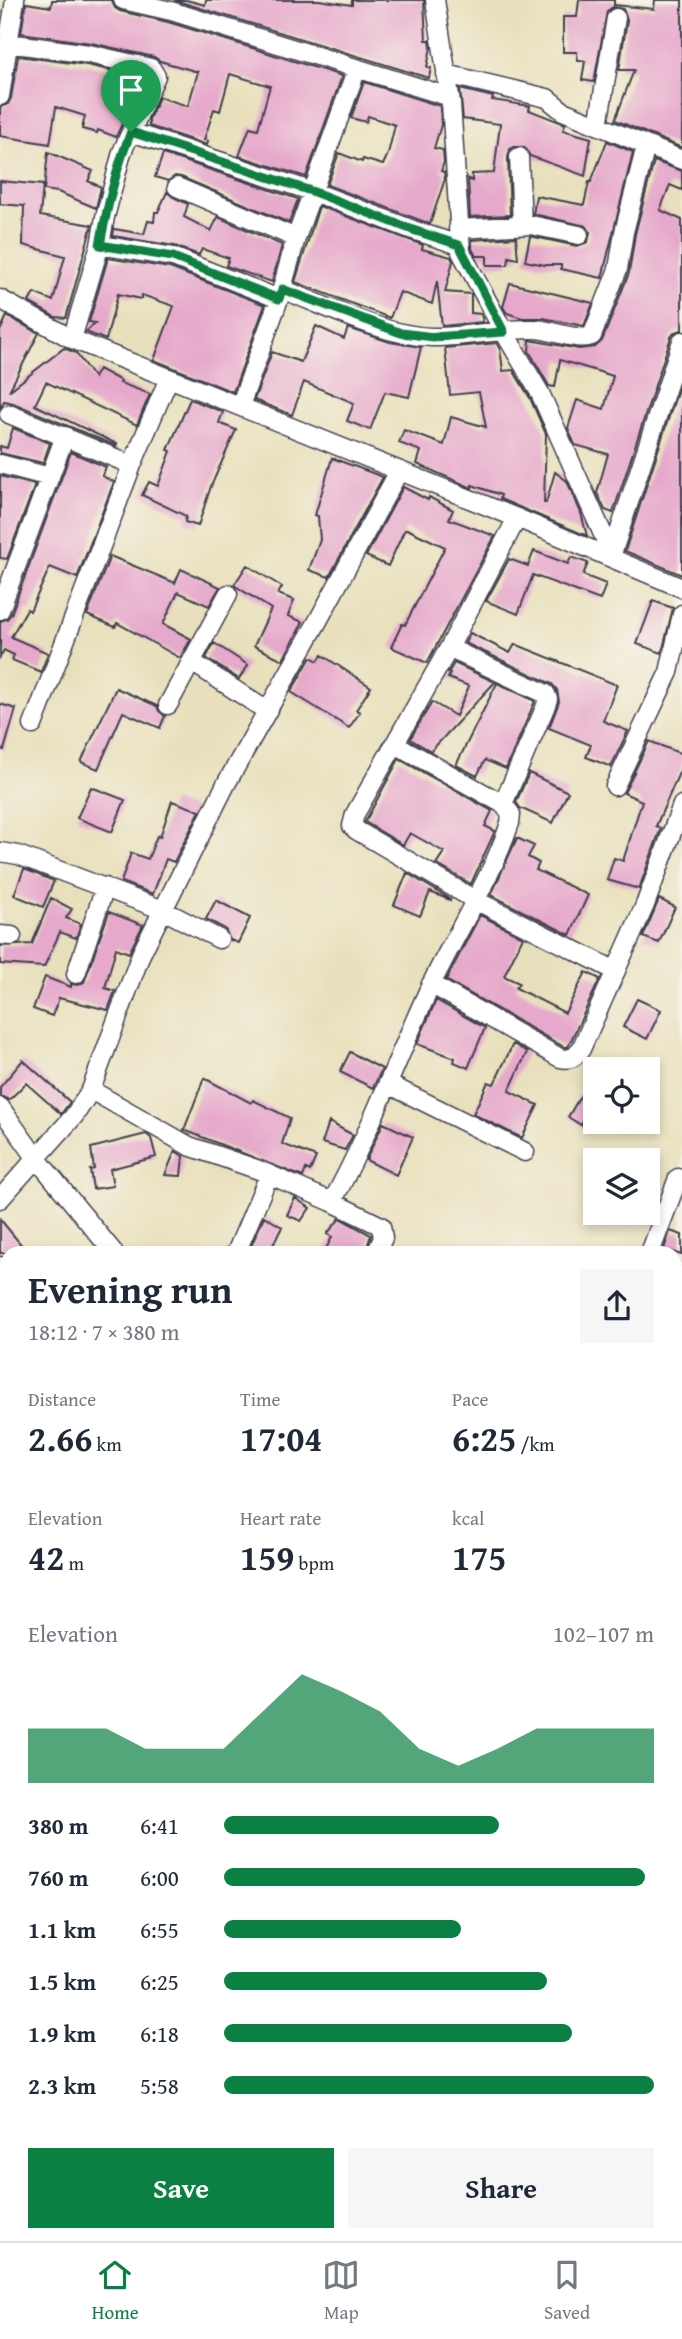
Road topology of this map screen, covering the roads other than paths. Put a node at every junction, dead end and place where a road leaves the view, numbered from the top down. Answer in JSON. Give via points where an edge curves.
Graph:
{"nodes":[{"id":1,"x":15,"y":0,"type":"edge"},
{"id":2,"x":123,"y":0,"type":"edge"},
{"id":3,"x":435,"y":0,"type":"edge"},
{"id":4,"x":616,"y":18,"type":"dead end"},
{"id":5,"x":8,"y":43,"type":"junction"},
{"id":6,"x":357,"y":68,"type":"junction"},
{"id":7,"x":446,"y":74,"type":"junction"},
{"id":8,"x":0,"y":96,"type":"edge"},
{"id":9,"x":450,"y":97,"type":"junction"},
{"id":10,"x":598,"y":125,"type":"junction"},
{"id":11,"x":131,"y":132,"type":"junction"},
{"id":12,"x":646,"y":146,"type":"junction"},
{"id":13,"x":519,"y":157,"type":"dead end"},
{"id":14,"x":682,"y":160,"type":"edge"},
{"id":15,"x":177,"y":187,"type":"dead end"},
{"id":16,"x":314,"y":192,"type":"junction"},
{"id":17,"x":522,"y":225,"type":"junction"},
{"id":18,"x":579,"y":235,"type":"dead end"},
{"id":19,"x":459,"y":237,"type":"junction"},
{"id":20,"x":296,"y":238,"type":"junction"},
{"id":21,"x":100,"y":245,"type":"junction"},
{"id":22,"x":281,"y":294,"type":"junction"},
{"id":23,"x":0,"y":299,"type":"edge"},
{"id":24,"x":504,"y":332,"type":"junction"},
{"id":25,"x":72,"y":339,"type":"junction"},
{"id":26,"x":682,"y":341,"type":"edge"},
{"id":27,"x":169,"y":378,"type":"junction"},
{"id":28,"x":240,"y":407,"type":"junction"},
{"id":29,"x":9,"y":414,"type":"dead end"},
{"id":30,"x":65,"y":436,"type":"junction"},
{"id":31,"x":0,"y":464,"type":"edge"},
{"id":32,"x":132,"y":465,"type":"junction"},
{"id":33,"x":399,"y":471,"type":"junction"},
{"id":34,"x":50,"y":477,"type":"junction"},
{"id":35,"x":517,"y":518,"type":"junction"},
{"id":36,"x":613,"y":557,"type":"junction"},
{"id":37,"x":682,"y":588,"type":"edge"},
{"id":38,"x":228,"y":594,"type":"dead end"},
{"id":39,"x":0,"y":610,"type":"edge"},
{"id":40,"x":682,"y":614,"type":"edge"},
{"id":41,"x":449,"y":648,"type":"junction"},
{"id":42,"x":192,"y":662,"type":"junction"},
{"id":43,"x":676,"y":673,"type":"edge"},
{"id":44,"x":168,"y":705,"type":"dead end"},
{"id":45,"x":267,"y":710,"type":"junction"},
{"id":46,"x":33,"y":725,"type":"dead end"},
{"id":47,"x":395,"y":744,"type":"junction"},
{"id":48,"x":615,"y":786,"type":"dead end"},
{"id":49,"x":503,"y":804,"type":"junction"},
{"id":50,"x":682,"y":806,"type":"edge"},
{"id":51,"x":0,"y":852,"type":"edge"},
{"id":52,"x":105,"y":887,"type":"junction"},
{"id":53,"x":475,"y":900,"type":"junction"},
{"id":54,"x":163,"y":910,"type":"junction"},
{"id":55,"x":219,"y":939,"type":"dead end"},
{"id":56,"x":616,"y":971,"type":"junction"},
{"id":57,"x":76,"y":974,"type":"dead end"},
{"id":58,"x":432,"y":984,"type":"junction"},
{"id":59,"x":388,"y":1084,"type":"junction"},
{"id":60,"x":91,"y":1090,"type":"junction"},
{"id":61,"x":0,"y":1107,"type":"edge"},
{"id":62,"x":525,"y":1152,"type":"dead end"},
{"id":63,"x":37,"y":1159,"type":"junction"},
{"id":64,"x":269,"y":1175,"type":"junction"},
{"id":65,"x":678,"y":1178,"type":"dead end"},
{"id":66,"x":4,"y":1195,"type":"edge"},
{"id":67,"x":332,"y":1202,"type":"junction"},
{"id":68,"x":108,"y":1246,"type":"edge"},
{"id":69,"x":239,"y":1246,"type":"edge"},
{"id":70,"x":379,"y":1246,"type":"edge"},
{"id":71,"x":653,"y":1246,"type":"edge"}],
"edges":[{"from":1,"to":5,"type":"street"},
{"from":2,"to":6,"type":"street","via":[[171,10]]},
{"from":3,"to":7,"type":"street"},
{"from":4,"to":10,"type":"street"},
{"from":5,"to":8,"type":"street"},
{"from":5,"to":11,"type":"street","via":[[151,68],[155,82]]},
{"from":6,"to":9,"type":"street"},
{"from":6,"to":16,"type":"street"},
{"from":7,"to":9,"type":"street"},
{"from":7,"to":10,"type":"street","via":[[547,98],[563,111]]},
{"from":9,"to":19,"type":"street"},
{"from":10,"to":12,"type":"street"},
{"from":11,"to":16,"type":"street"},
{"from":11,"to":21,"type":"street"},
{"from":12,"to":14,"type":"street"},
{"from":12,"to":24,"type":"street","via":[[618,269],[592,336],[581,338],[542,329]]},
{"from":13,"to":17,"type":"street"},
{"from":15,"to":20,"type":"street"},
{"from":16,"to":19,"type":"street","via":[[413,230]]},
{"from":16,"to":20,"type":"street"},
{"from":17,"to":18,"type":"street"},
{"from":17,"to":19,"type":"street"},
{"from":19,"to":24,"type":"street"},
{"from":20,"to":22,"type":"street"},
{"from":21,"to":22,"type":"street","via":[[173,257]]},
{"from":21,"to":25,"type":"street"},
{"from":22,"to":24,"type":"street","via":[[401,333],[434,337]]},
{"from":22,"to":28,"type":"street"},
{"from":23,"to":25,"type":"street"},
{"from":24,"to":36,"type":"street","via":[[540,393]]},
{"from":25,"to":27,"type":"street"},
{"from":26,"to":36,"type":"street"},
{"from":27,"to":28,"type":"street"},
{"from":27,"to":32,"type":"street"},
{"from":28,"to":33,"type":"street"},
{"from":29,"to":30,"type":"street"},
{"from":30,"to":32,"type":"street"},
{"from":30,"to":34,"type":"street"},
{"from":31,"to":34,"type":"street"},
{"from":32,"to":46,"type":"street"},
{"from":33,"to":35,"type":"street"},
{"from":33,"to":45,"type":"street"},
{"from":34,"to":39,"type":"street"},
{"from":35,"to":36,"type":"street"},
{"from":35,"to":41,"type":"street"},
{"from":36,"to":37,"type":"street"},
{"from":38,"to":42,"type":"street"},
{"from":40,"to":43,"type":"street"},
{"from":41,"to":47,"type":"street"},
{"from":41,"to":49,"type":"street","via":[[546,694],[548,699]]},
{"from":42,"to":44,"type":"street"},
{"from":42,"to":45,"type":"street"},
{"from":43,"to":48,"type":"street"},
{"from":45,"to":54,"type":"street"},
{"from":47,"to":49,"type":"street"},
{"from":47,"to":53,"type":"street","via":[[352,826]]},
{"from":49,"to":53,"type":"street","via":[[511,814],[510,822]]},
{"from":50,"to":56,"type":"street"},
{"from":51,"to":52,"type":"street"},
{"from":52,"to":54,"type":"street"},
{"from":52,"to":57,"type":"street"},
{"from":53,"to":56,"type":"street"},
{"from":53,"to":58,"type":"street"},
{"from":54,"to":55,"type":"street"},
{"from":54,"to":60,"type":"street","via":[[141,954]]},
{"from":56,"to":58,"type":"street","via":[[581,1049],[569,1059]]},
{"from":58,"to":59,"type":"street"},
{"from":59,"to":62,"type":"street"},
{"from":59,"to":67,"type":"street"},
{"from":60,"to":63,"type":"street"},
{"from":60,"to":64,"type":"street","via":[[190,1146]]},
{"from":61,"to":63,"type":"street"},
{"from":63,"to":66,"type":"street"},
{"from":63,"to":68,"type":"street"},
{"from":64,"to":67,"type":"street"},
{"from":64,"to":69,"type":"street"},
{"from":65,"to":71,"type":"street"},
{"from":67,"to":70,"type":"street","via":[[381,1226],[384,1232]]}]}
